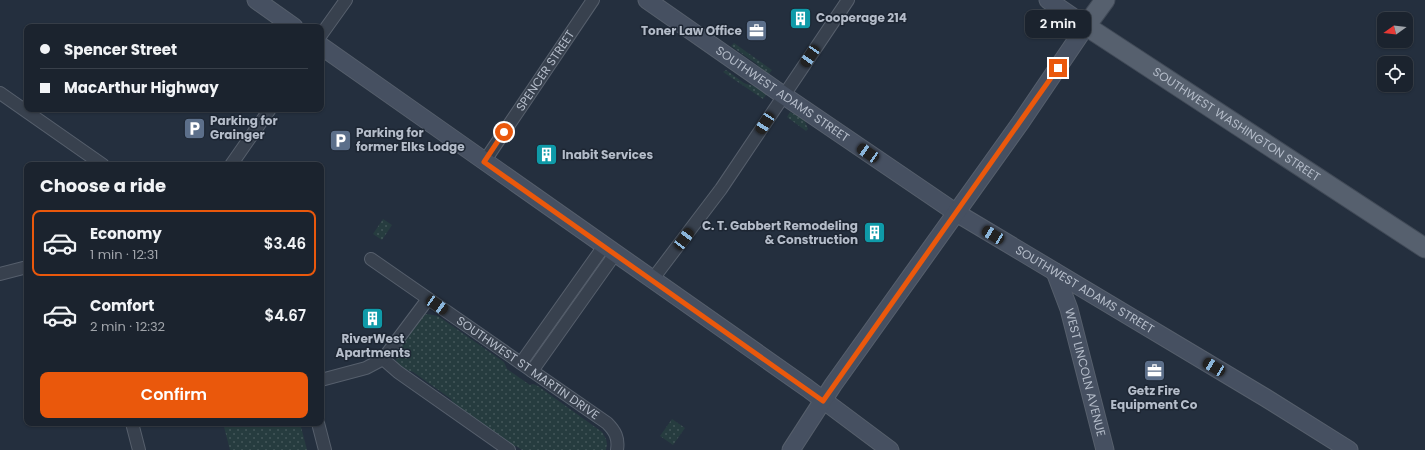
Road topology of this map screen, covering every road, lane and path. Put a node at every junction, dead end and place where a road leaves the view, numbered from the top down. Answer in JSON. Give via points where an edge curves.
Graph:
{"nodes":[{"id":1,"x":256,"y":0,"type":"edge"},
{"id":2,"x":346,"y":0,"type":"edge"},
{"id":3,"x":593,"y":0,"type":"edge"},
{"id":4,"x":647,"y":0,"type":"edge"},
{"id":5,"x":848,"y":0,"type":"edge"},
{"id":6,"x":1048,"y":0,"type":"edge"},
{"id":7,"x":1103,"y":3,"type":"edge"},
{"id":8,"x":290,"y":24,"type":"edge"},
{"id":9,"x":1086,"y":26,"type":"junction"},
{"id":10,"x":324,"y":31,"type":"edge"},
{"id":11,"x":324,"y":48,"type":"edge"},
{"id":12,"x":0,"y":93,"type":"edge"},
{"id":13,"x":783,"y":95,"type":"junction"},
{"id":14,"x":24,"y":110,"type":"edge"},
{"id":15,"x":27,"y":112,"type":"edge"},
{"id":16,"x":268,"y":112,"type":"edge"},
{"id":17,"x":99,"y":162,"type":"edge"},
{"id":18,"x":233,"y":162,"type":"edge"},
{"id":19,"x":484,"y":162,"type":"junction"},
{"id":20,"x":955,"y":212,"type":"junction"},
{"id":21,"x":1425,"y":248,"type":"edge"},
{"id":22,"x":610,"y":250,"type":"junction"},
{"id":23,"x":371,"y":259,"type":"dead end"},
{"id":24,"x":24,"y":268,"type":"edge"},
{"id":25,"x":1055,"y":272,"type":"junction"},
{"id":26,"x":0,"y":274,"type":"edge"},
{"id":27,"x":652,"y":280,"type":"junction"},
{"id":28,"x":428,"y":299,"type":"junction"},
{"id":29,"x":382,"y":359,"type":"junction"},
{"id":30,"x":521,"y":363,"type":"junction"},
{"id":31,"x":532,"y":371,"type":"junction"},
{"id":32,"x":324,"y":379,"type":"edge"},
{"id":33,"x":823,"y":401,"type":"junction"},
{"id":34,"x":134,"y":426,"type":"edge"},
{"id":35,"x":319,"y":426,"type":"edge"},
{"id":36,"x":617,"y":446,"type":"edge"},
{"id":37,"x":139,"y":450,"type":"edge"},
{"id":38,"x":325,"y":450,"type":"edge"},
{"id":39,"x":509,"y":450,"type":"edge"},
{"id":40,"x":791,"y":450,"type":"edge"},
{"id":41,"x":890,"y":450,"type":"edge"},
{"id":42,"x":1105,"y":450,"type":"edge"},
{"id":43,"x":1349,"y":450,"type":"edge"}],
"edges":[{"from":1,"to":8,"type":"main road"},
{"from":2,"to":10,"type":"street"},
{"from":3,"to":19,"type":"street","name":"SPENCER STREET"},
{"from":4,"to":13,"type":"main road","name":"SOUTHWEST ADAMS STREET"},
{"from":5,"to":13,"type":"street"},
{"from":6,"to":9,"type":"main road","name":"SOUTHWEST WASHINGTON STREET"},
{"from":7,"to":9,"type":"main road"},
{"from":9,"to":20,"type":"main road"},
{"from":9,"to":21,"type":"main road","name":"SOUTHWEST WASHINGTON STREET"},
{"from":11,"to":19,"type":"main road"},
{"from":12,"to":14,"type":"street"},
{"from":13,"to":20,"type":"main road","name":"SOUTHWEST ADAMS STREET"},
{"from":13,"to":27,"type":"street","via":[[721,189]]},
{"from":15,"to":17,"type":"street"},
{"from":16,"to":18,"type":"street"},
{"from":19,"to":22,"type":"main road"},
{"from":20,"to":25,"type":"main road","name":"SOUTHWEST ADAMS STREET"},
{"from":20,"to":33,"type":"main road"},
{"from":22,"to":27,"type":"main road"},
{"from":22,"to":30,"type":"street"},
{"from":22,"to":31,"type":"street"},
{"from":23,"to":28,"type":"street","name":"SOUTHWEST ST MARTIN DRIVE"},
{"from":24,"to":26,"type":"street"},
{"from":25,"to":42,"type":"main road","name":"WEST LINCOLN AVENUE","via":[[1069,309]]},
{"from":25,"to":43,"type":"main road","name":"SOUTHWEST ADAMS STREET"},
{"from":27,"to":33,"type":"main road"},
{"from":28,"to":29,"type":"street"},
{"from":28,"to":30,"type":"street","name":"SOUTHWEST ST MARTIN DRIVE"},
{"from":29,"to":32,"type":"street","via":[[366,368]]},
{"from":29,"to":39,"type":"street"},
{"from":30,"to":31,"type":"street","name":"SOUTHWEST ST MARTIN DRIVE"},
{"from":31,"to":36,"type":"street","name":"SOUTHWEST ST MARTIN DRIVE","via":[[607,423],[616,435]]},
{"from":33,"to":40,"type":"main road"},
{"from":33,"to":41,"type":"main road"},
{"from":34,"to":37,"type":"street"},
{"from":35,"to":38,"type":"street"}]}
